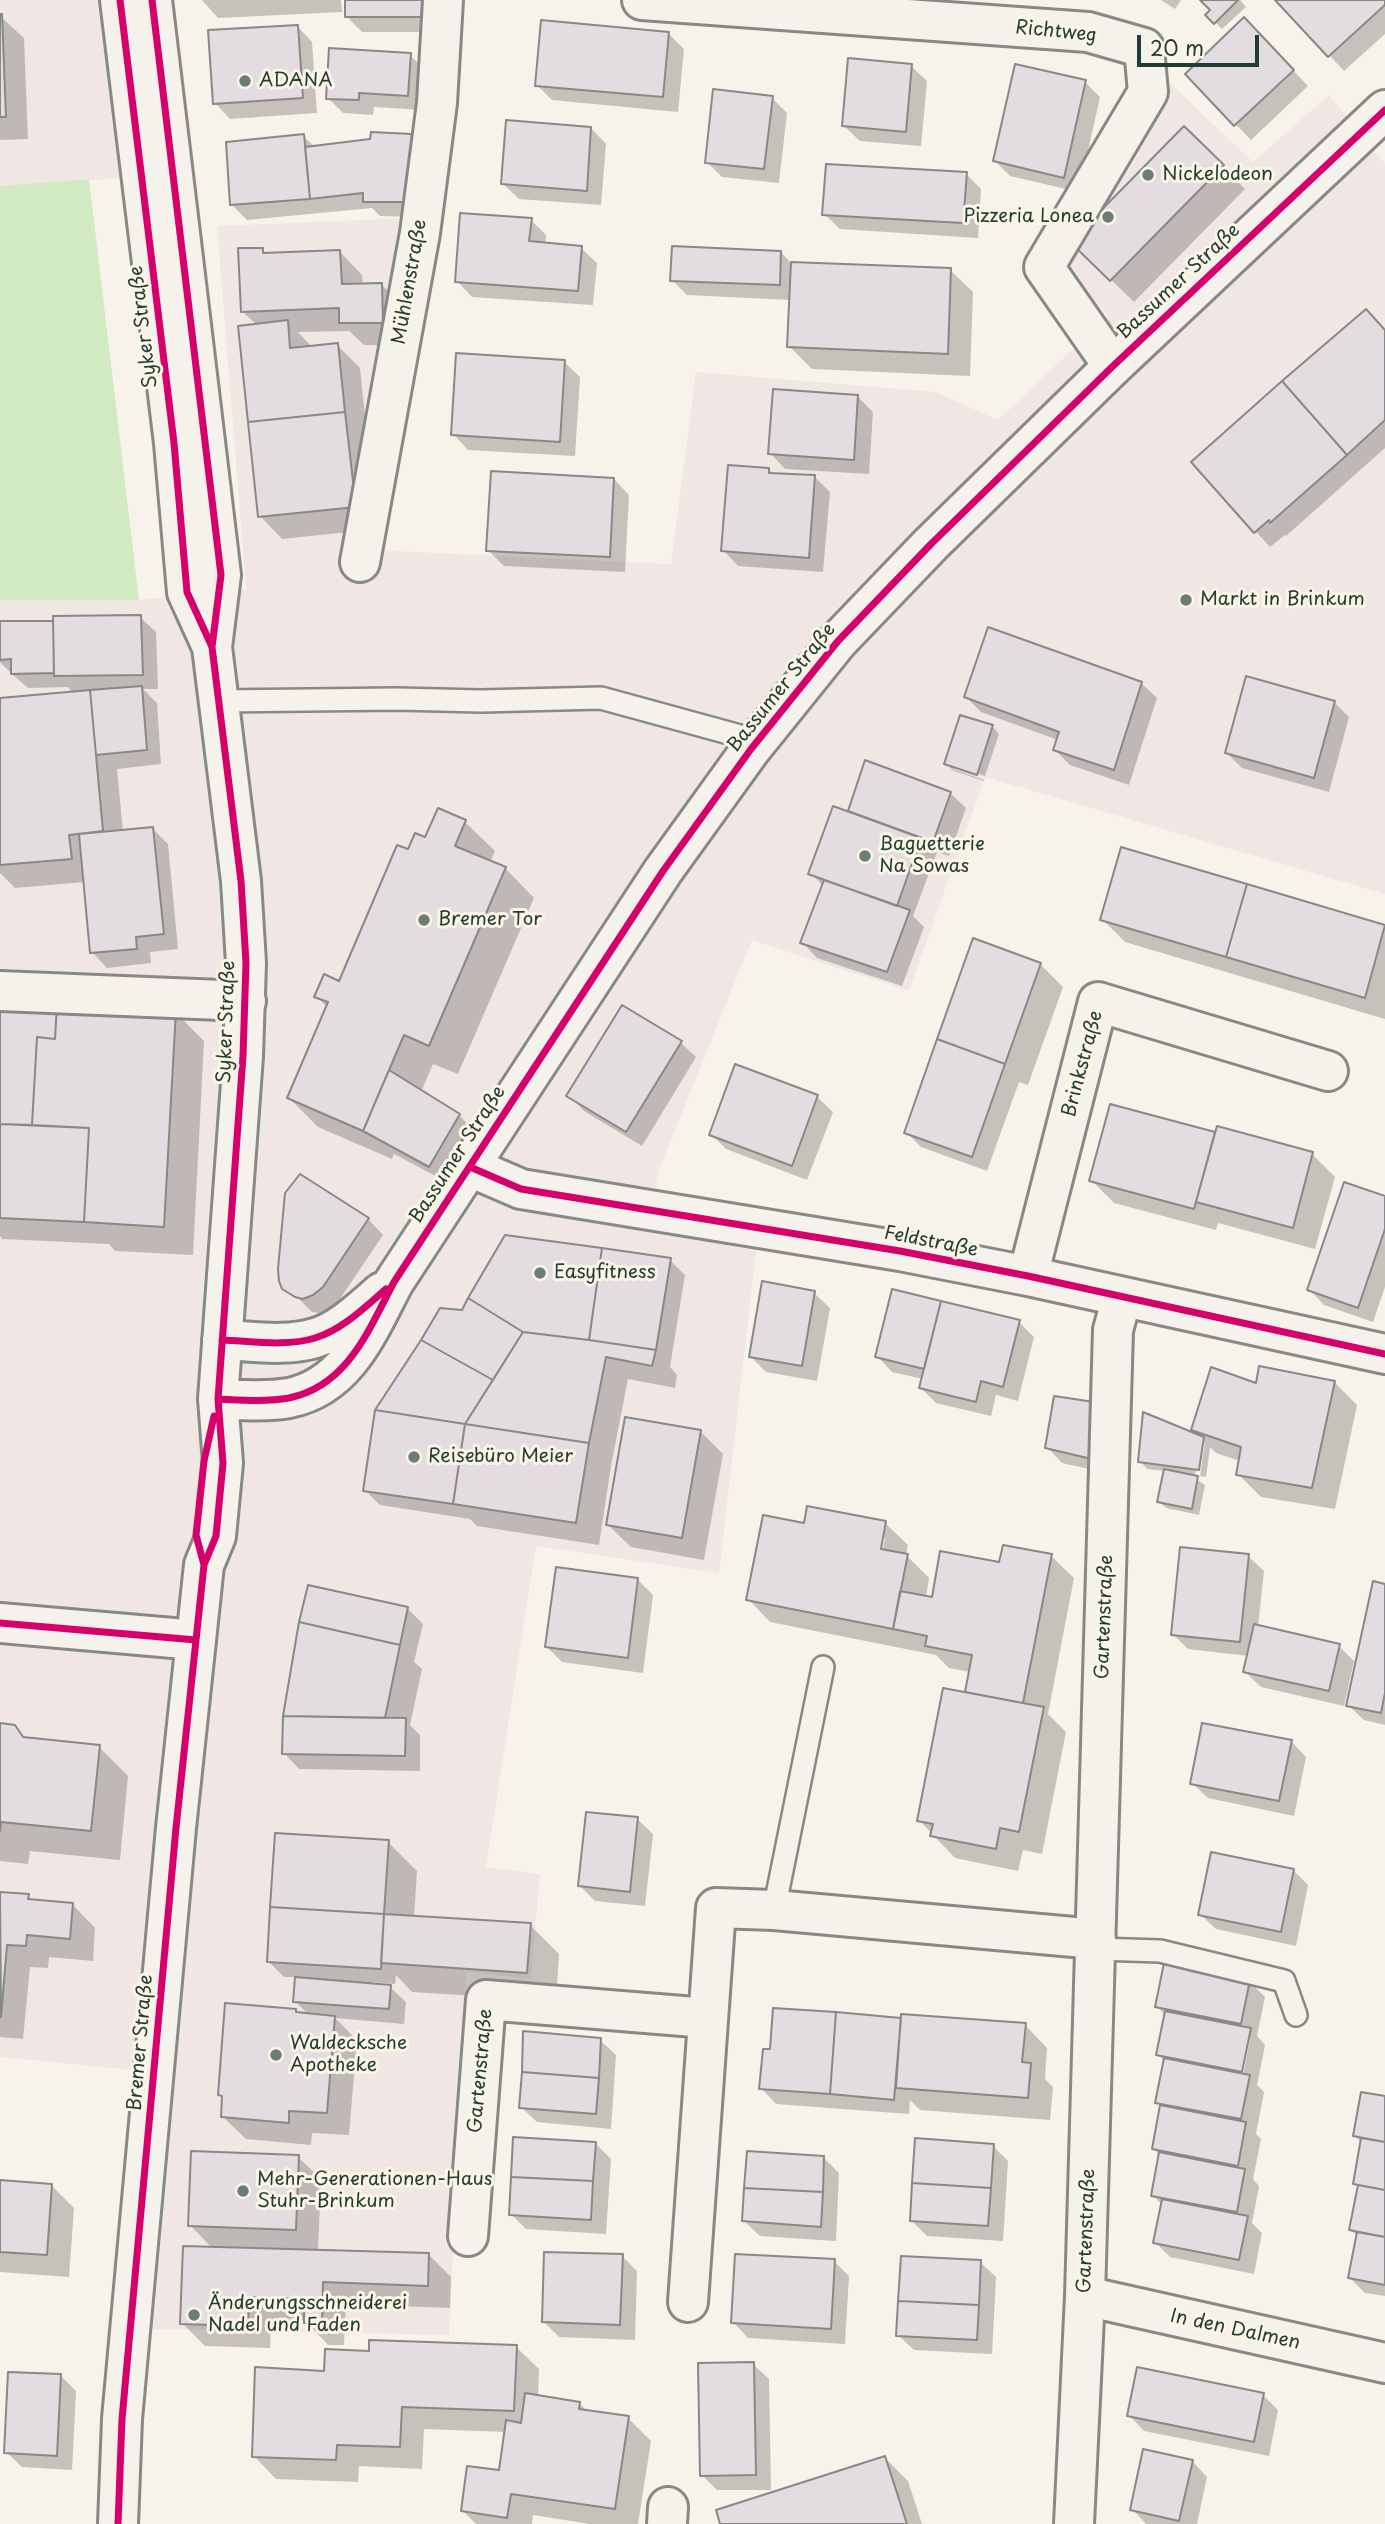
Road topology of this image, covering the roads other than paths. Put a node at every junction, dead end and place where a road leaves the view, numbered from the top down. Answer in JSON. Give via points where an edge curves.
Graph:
{"nodes":[{"id":1,"x":120,"y":0,"type":"edge"},
{"id":2,"x":152,"y":0,"type":"edge"},
{"id":3,"x":443,"y":0,"type":"edge"},
{"id":4,"x":642,"y":0,"type":"edge"},
{"id":5,"x":1385,"y":110,"type":"edge"},
{"id":6,"x":1113,"y":366,"type":"junction"},
{"id":7,"x":360,"y":562,"type":"dead end"},
{"id":8,"x":212,"y":647,"type":"junction"},
{"id":9,"x":219,"y":701,"type":"junction"},
{"id":10,"x":758,"y":741,"type":"junction"},
{"id":11,"x":15,"y":991,"type":"edge"},
{"id":12,"x":246,"y":1001,"type":"junction"},
{"id":13,"x":1328,"y":1071,"type":"dead end"},
{"id":14,"x":470,"y":1167,"type":"junction"},
{"id":15,"x":1028,"y":1276,"type":"junction"},
{"id":16,"x":394,"y":1282,"type":"junction"},
{"id":17,"x":1122,"y":1297,"type":"junction"},
{"id":18,"x":222,"y":1340,"type":"junction"},
{"id":19,"x":1385,"y":1354,"type":"edge"},
{"id":20,"x":218,"y":1399,"type":"junction"},
{"id":21,"x":0,"y":1623,"type":"edge"},
{"id":22,"x":196,"y":1640,"type":"junction"},
{"id":23,"x":823,"y":1667,"type":"dead end"},
{"id":24,"x":774,"y":1910,"type":"junction"},
{"id":25,"x":1096,"y":1944,"type":"junction"},
{"id":26,"x":1296,"y":2015,"type":"dead end"},
{"id":27,"x":707,"y":2018,"type":"junction"},
{"id":28,"x":468,"y":2236,"type":"dead end"},
{"id":29,"x":1085,"y":2297,"type":"junction"},
{"id":30,"x":688,"y":2302,"type":"dead end"},
{"id":31,"x":1385,"y":2363,"type":"edge"},
{"id":32,"x":118,"y":2524,"type":"edge"},
{"id":33,"x":1074,"y":2524,"type":"edge"}],
"edges":[{"from":1,"to":8,"type":"street","name":"Syker Straße","via":[[174,443],[187,592]]},
{"from":2,"to":8,"type":"street","name":"Syker Straße","via":[[221,575]]},
{"from":3,"to":7,"type":"street","name":"Mühlenstraße","via":[[437,103],[420,233]]},
{"from":4,"to":6,"type":"street","name":"Richtweg","via":[[1088,32],[1144,48],[1148,92],[1044,267]]},
{"from":5,"to":6,"type":"street","name":"Bassumer Straße"},
{"from":6,"to":10,"type":"street","name":"Bassumer Straße","via":[[838,641]]},
{"from":8,"to":9,"type":"street","name":"Syker Straße"},
{"from":9,"to":10,"type":"lane","via":[[601,698]]},
{"from":9,"to":12,"type":"street","name":"Syker Straße","via":[[241,881]]},
{"from":10,"to":14,"type":"street","name":"Bassumer Straße","via":[[663,871]]},
{"from":11,"to":12,"type":"street"},
{"from":12,"to":18,"type":"street","name":"Syker Straße"},
{"from":13,"to":15,"type":"street","name":"Brinkstraße","via":[[1098,1002]]},
{"from":14,"to":15,"type":"street","name":"Feldstraße","via":[[521,1189]]},
{"from":14,"to":16,"type":"street","name":"Bassumer Straße"},
{"from":15,"to":17,"type":"street","name":"Feldstraße"},
{"from":16,"to":18,"type":"street","name":"Bassumer Straße","via":[[360,1311],[315,1338]]},
{"from":16,"to":20,"type":"street","name":"Bassumer Straße","via":[[363,1342],[328,1381],[288,1398]]},
{"from":17,"to":19,"type":"street","name":"Feldstraße"},
{"from":17,"to":25,"type":"street","name":"Gartenstraße","via":[[1113,1330]]},
{"from":18,"to":20,"type":"street","name":"Syker Straße"},
{"from":20,"to":22,"type":"street","name":"Bremer Straße","via":[[223,1463],[216,1536],[204,1565]]},
{"from":21,"to":22,"type":"street"},
{"from":22,"to":32,"type":"street","name":"Bremer Straße","via":[[122,2419]]},
{"from":23,"to":24,"type":"lane"},
{"from":24,"to":25,"type":"street"},
{"from":24,"to":27,"type":"street","via":[[716,1909]]},
{"from":25,"to":26,"type":"lane","via":[[1160,1951],[1284,1981]]},
{"from":25,"to":29,"type":"street","name":"Gartenstraße"},
{"from":27,"to":28,"type":"street","name":"Gartenstraße","via":[[486,2000]]},
{"from":27,"to":30,"type":"street"},
{"from":29,"to":31,"type":"street","name":"In den Dalmen"},
{"from":29,"to":33,"type":"street","name":"Gartenstraße"}]}
